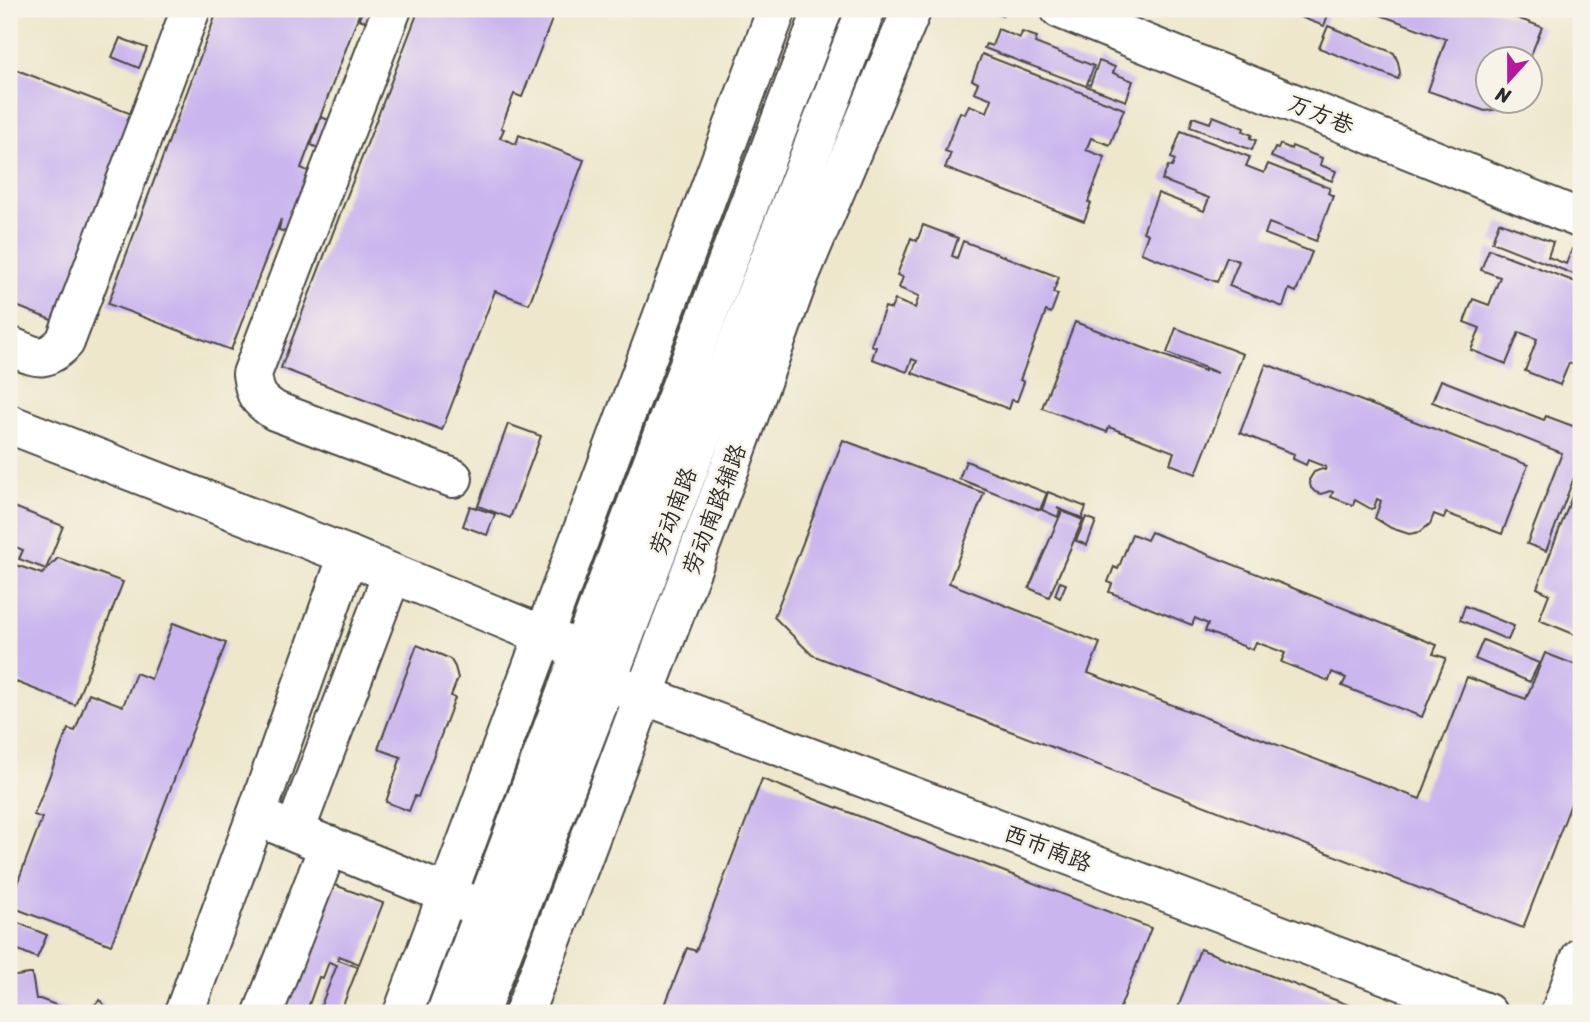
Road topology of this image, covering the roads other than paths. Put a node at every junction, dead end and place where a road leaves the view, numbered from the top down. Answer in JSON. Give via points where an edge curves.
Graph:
{"nodes":[{"id":1,"x":191,"y":9,"type":"edge"},
{"id":2,"x":392,"y":9,"type":"edge"},
{"id":3,"x":777,"y":9,"type":"edge"},
{"id":4,"x":823,"y":9,"type":"edge"},
{"id":5,"x":866,"y":9,"type":"edge"},
{"id":6,"x":912,"y":9,"type":"edge"},
{"id":7,"x":1060,"y":9,"type":"edge"},
{"id":8,"x":1581,"y":219,"type":"edge"},
{"id":9,"x":9,"y":346,"type":"edge"},
{"id":10,"x":9,"y":424,"type":"edge"},
{"id":11,"x":453,"y":478,"type":"dead end"},
{"id":12,"x":348,"y":555,"type":"junction"},
{"id":13,"x":393,"y":574,"type":"junction"},
{"id":14,"x":544,"y":636,"type":"junction"},
{"id":15,"x":584,"y":652,"type":"junction"},
{"id":16,"x":608,"y":681,"type":"junction"},
{"id":17,"x":643,"y":695,"type":"junction"},
{"id":18,"x":256,"y":816,"type":"junction"},
{"id":19,"x":312,"y":838,"type":"junction"},
{"id":20,"x":447,"y":894,"type":"junction"},
{"id":21,"x":486,"y":910,"type":"junction"},
{"id":22,"x":1581,"y":957,"type":"edge"},
{"id":23,"x":184,"y":1013,"type":"edge"},
{"id":24,"x":263,"y":1013,"type":"edge"},
{"id":25,"x":403,"y":1013,"type":"edge"},
{"id":26,"x":446,"y":1013,"type":"edge"},
{"id":27,"x":479,"y":1013,"type":"edge"},
{"id":28,"x":524,"y":1013,"type":"edge"},
{"id":29,"x":1488,"y":1013,"type":"edge"},
{"id":30,"x":1560,"y":1013,"type":"edge"}],
"edges":[{"from":1,"to":9,"type":"street","via":[[65,342],[41,358]]},
{"from":2,"to":11,"type":"street","via":[[252,374],[254,390],[260,401],[275,411]]},
{"from":3,"to":14,"type":"street"},
{"from":4,"to":15,"type":"street","name":"劳动南路"},
{"from":5,"to":16,"type":"street","name":"劳动南路"},
{"from":6,"to":17,"type":"street","name":"劳动南路辅路","via":[[799,277]]},
{"from":7,"to":8,"type":"street","name":"万方巷"},
{"from":10,"to":12,"type":"street"},
{"from":12,"to":13,"type":"street"},
{"from":12,"to":18,"type":"street"},
{"from":13,"to":14,"type":"street"},
{"from":13,"to":19,"type":"street"},
{"from":14,"to":15,"type":"street"},
{"from":14,"to":20,"type":"street"},
{"from":15,"to":21,"type":"street","name":"劳动南路"},
{"from":16,"to":17,"type":"street","name":"西市南路"},
{"from":16,"to":27,"type":"street","name":"劳动南路"},
{"from":17,"to":28,"type":"street","name":"劳动南路辅路"},
{"from":17,"to":29,"type":"street","name":"西市南路"},
{"from":18,"to":19,"type":"street"},
{"from":18,"to":23,"type":"street"},
{"from":19,"to":20,"type":"street"},
{"from":19,"to":24,"type":"street"},
{"from":20,"to":21,"type":"street"},
{"from":20,"to":25,"type":"street"},
{"from":21,"to":26,"type":"street","name":"劳动南路"},
{"from":22,"to":30,"type":"street"}]}
